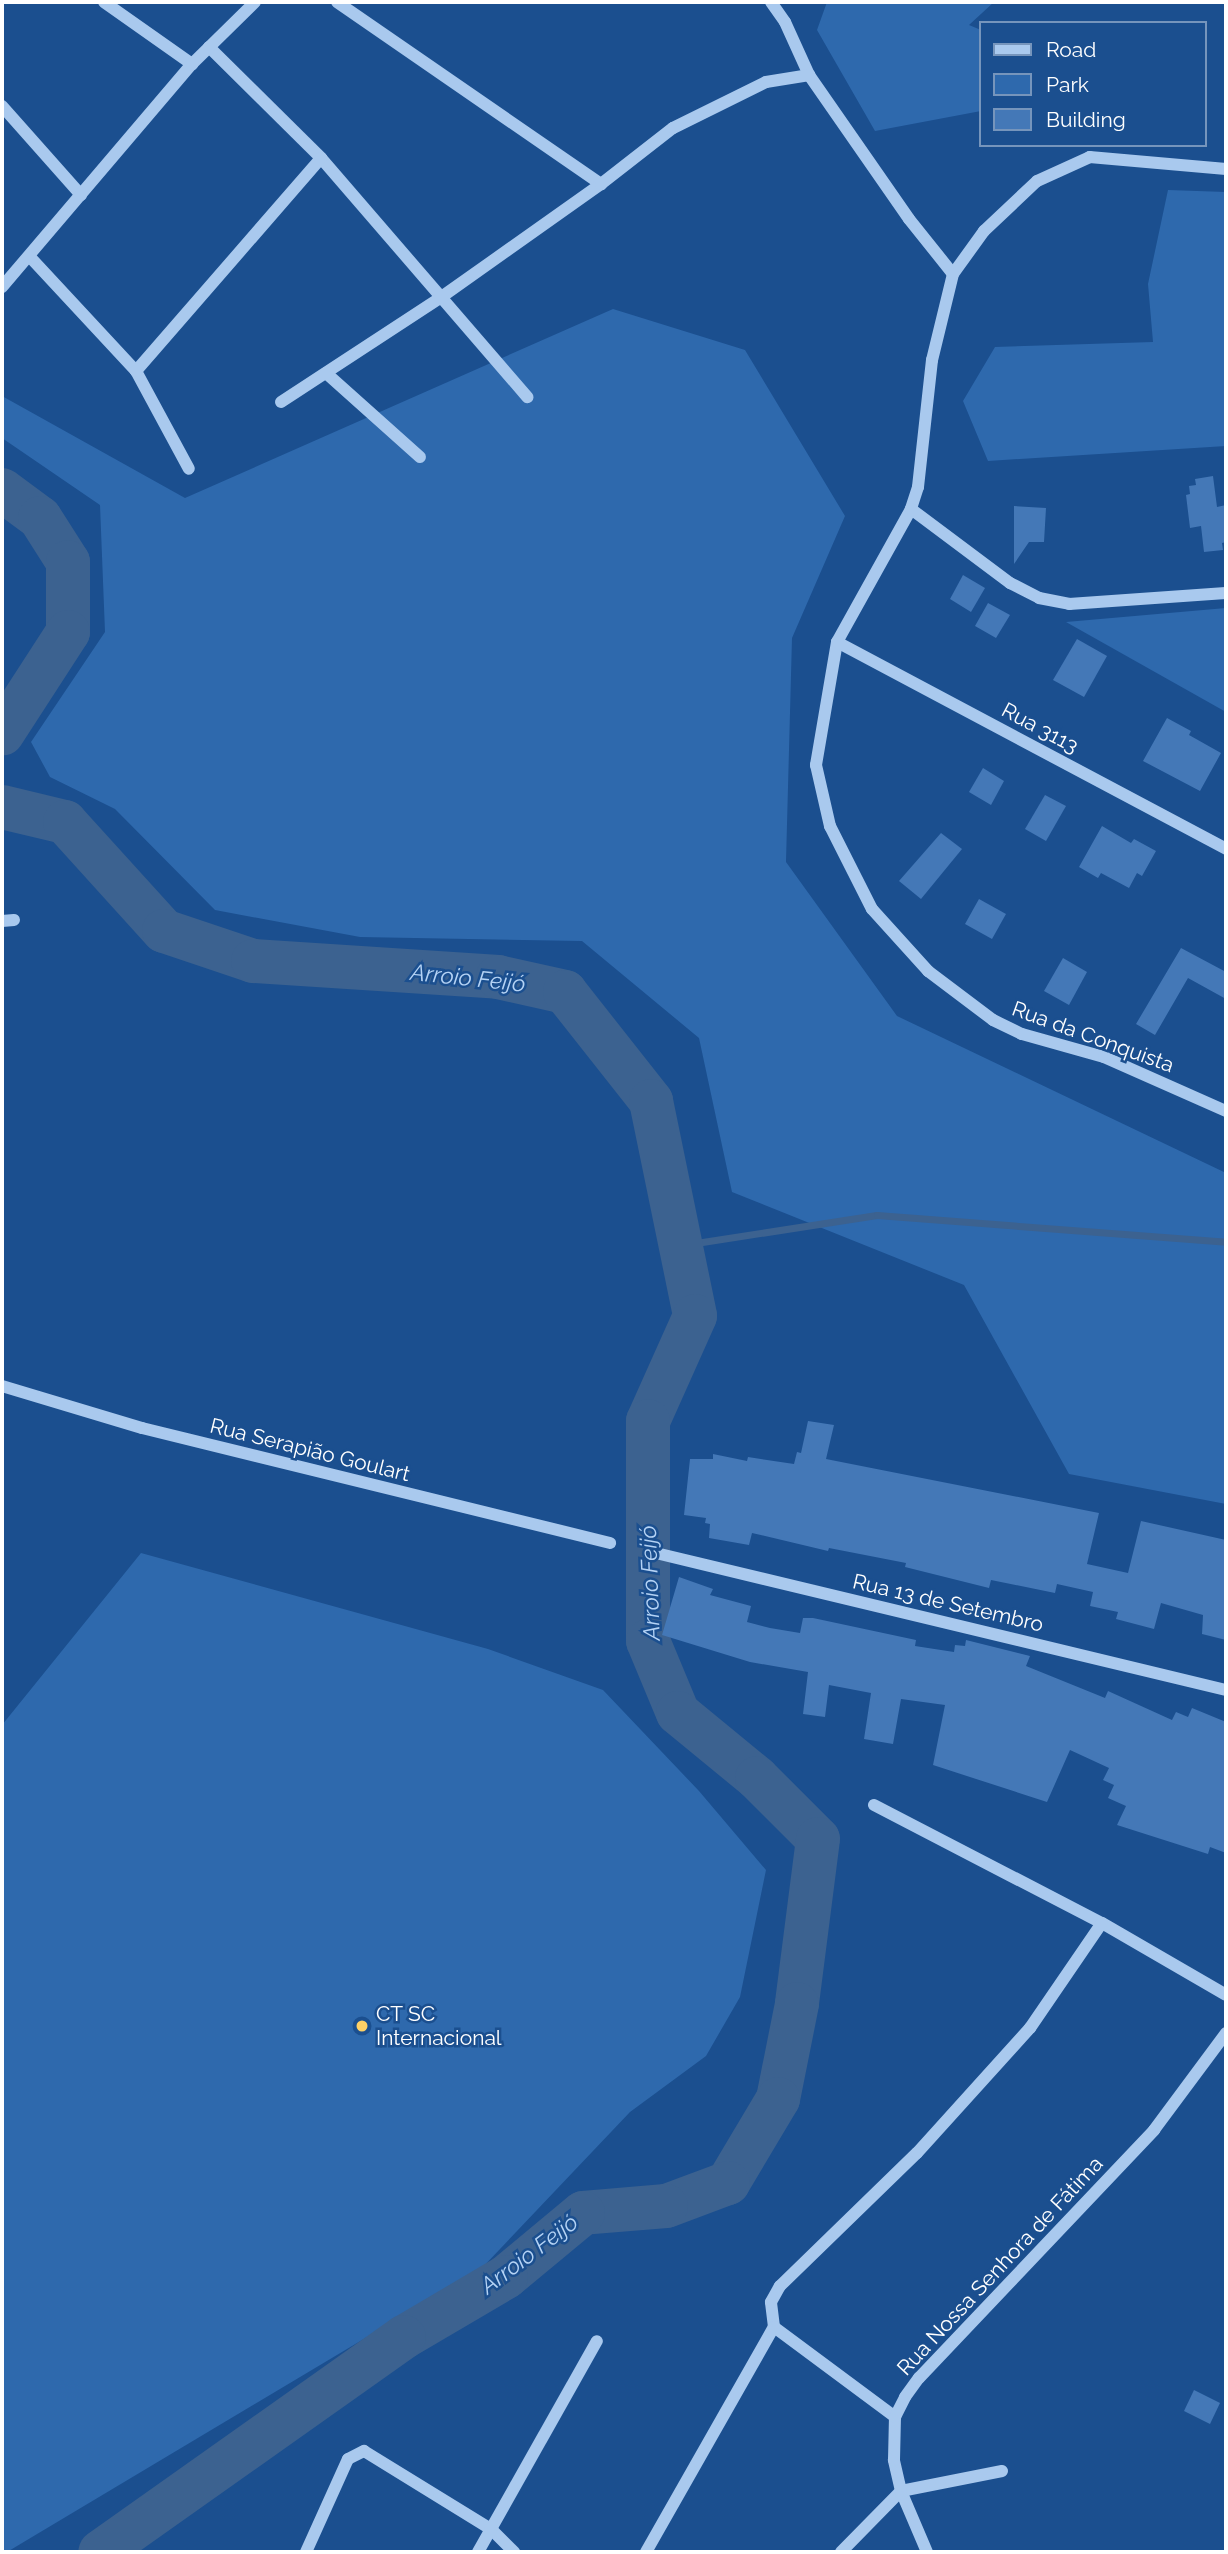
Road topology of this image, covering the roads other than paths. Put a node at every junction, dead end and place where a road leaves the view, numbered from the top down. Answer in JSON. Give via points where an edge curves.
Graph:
{"nodes":[{"id":1,"x":104,"y":2,"type":"edge"},
{"id":2,"x":255,"y":2,"type":"edge"},
{"id":3,"x":337,"y":2,"type":"edge"},
{"id":4,"x":771,"y":2,"type":"edge"},
{"id":5,"x":209,"y":47,"type":"junction"},
{"id":6,"x":192,"y":64,"type":"junction"},
{"id":7,"x":809,"y":75,"type":"junction"},
{"id":8,"x":2,"y":106,"type":"edge"},
{"id":9,"x":321,"y":158,"type":"junction"},
{"id":10,"x":1226,"y":169,"type":"edge"},
{"id":11,"x":601,"y":184,"type":"junction"},
{"id":12,"x":81,"y":195,"type":"junction"},
{"id":13,"x":30,"y":257,"type":"junction"},
{"id":14,"x":953,"y":274,"type":"junction"},
{"id":15,"x":2,"y":287,"type":"edge"},
{"id":16,"x":440,"y":298,"type":"junction"},
{"id":17,"x":136,"y":371,"type":"junction"},
{"id":18,"x":326,"y":373,"type":"junction"},
{"id":19,"x":527,"y":397,"type":"dead end"},
{"id":20,"x":281,"y":402,"type":"dead end"},
{"id":21,"x":420,"y":457,"type":"dead end"},
{"id":22,"x":189,"y":469,"type":"dead end"},
{"id":23,"x":911,"y":509,"type":"junction"},
{"id":24,"x":1226,"y":593,"type":"edge"},
{"id":25,"x":837,"y":642,"type":"junction"},
{"id":26,"x":1226,"y":849,"type":"edge"},
{"id":27,"x":1226,"y":1111,"type":"edge"},
{"id":28,"x":2,"y":1386,"type":"edge"},
{"id":29,"x":610,"y":1543,"type":"dead end"},
{"id":30,"x":660,"y":1554,"type":"dead end"},
{"id":31,"x":1226,"y":1690,"type":"edge"},
{"id":32,"x":874,"y":1805,"type":"dead end"},
{"id":33,"x":1102,"y":1923,"type":"junction"},
{"id":34,"x":1226,"y":1995,"type":"edge"},
{"id":35,"x":1226,"y":2033,"type":"edge"},
{"id":36,"x":775,"y":2327,"type":"junction"},
{"id":37,"x":597,"y":2341,"type":"dead end"},
{"id":38,"x":895,"y":2417,"type":"junction"},
{"id":39,"x":1002,"y":2472,"type":"dead end"},
{"id":40,"x":901,"y":2491,"type":"junction"},
{"id":41,"x":491,"y":2529,"type":"junction"},
{"id":42,"x":306,"y":2552,"type":"edge"},
{"id":43,"x":478,"y":2552,"type":"edge"},
{"id":44,"x":514,"y":2552,"type":"edge"},
{"id":45,"x":646,"y":2552,"type":"edge"},
{"id":46,"x":841,"y":2552,"type":"edge"},
{"id":47,"x":927,"y":2552,"type":"edge"}],
"edges":[{"from":1,"to":6,"type":"street"},
{"from":2,"to":5,"type":"street"},
{"from":3,"to":11,"type":"street"},
{"from":4,"to":7,"type":"street"},
{"from":5,"to":6,"type":"street"},
{"from":5,"to":9,"type":"street"},
{"from":6,"to":12,"type":"street"},
{"from":7,"to":11,"type":"street","via":[[766,82],[673,128]]},
{"from":7,"to":14,"type":"street"},
{"from":8,"to":12,"type":"street"},
{"from":9,"to":16,"type":"street"},
{"from":9,"to":17,"type":"street"},
{"from":10,"to":14,"type":"street","via":[[1090,157],[1037,181],[984,232]]},
{"from":11,"to":16,"type":"street"},
{"from":12,"to":13,"type":"street"},
{"from":13,"to":15,"type":"street"},
{"from":13,"to":17,"type":"street"},
{"from":14,"to":23,"type":"street","name":"Rua da Conquista","via":[[932,360],[923,454]]},
{"from":16,"to":18,"type":"street"},
{"from":16,"to":19,"type":"street"},
{"from":17,"to":22,"type":"street"},
{"from":18,"to":20,"type":"street"},
{"from":18,"to":21,"type":"street"},
{"from":23,"to":24,"type":"street","via":[[1010,583],[1039,598],[1069,604]]},
{"from":23,"to":25,"type":"street","name":"Rua da Conquista"},
{"from":25,"to":26,"type":"street","name":"Rua 3113"},
{"from":25,"to":27,"type":"street","name":"Rua da Conquista","via":[[816,765],[830,827],[872,909],[899,942],[993,1020],[1022,1034],[1104,1057]]},
{"from":28,"to":29,"type":"street","name":"Rua Serapião Goulart","via":[[142,1428]]},
{"from":30,"to":31,"type":"street","name":"Rua 13 de Setembro"},
{"from":32,"to":33,"type":"street"},
{"from":33,"to":34,"type":"street"},
{"from":33,"to":36,"type":"street","via":[[1030,2028],[916,2153],[780,2287],[771,2302]]},
{"from":35,"to":38,"type":"street","name":"Rua Nossa Senhora de Fátima","via":[[1154,2130],[919,2378]]},
{"from":36,"to":38,"type":"street"},
{"from":36,"to":45,"type":"street"},
{"from":37,"to":41,"type":"street"},
{"from":38,"to":40,"type":"street","name":"Rua Nossa Senhora de Fátima","via":[[893,2451]]},
{"from":39,"to":40,"type":"street"},
{"from":40,"to":46,"type":"street"},
{"from":40,"to":47,"type":"street","name":"Rua Nossa Senhora de Fátima"},
{"from":41,"to":42,"type":"street","via":[[364,2451],[348,2459]]},
{"from":41,"to":43,"type":"street"},
{"from":41,"to":44,"type":"street"}]}
